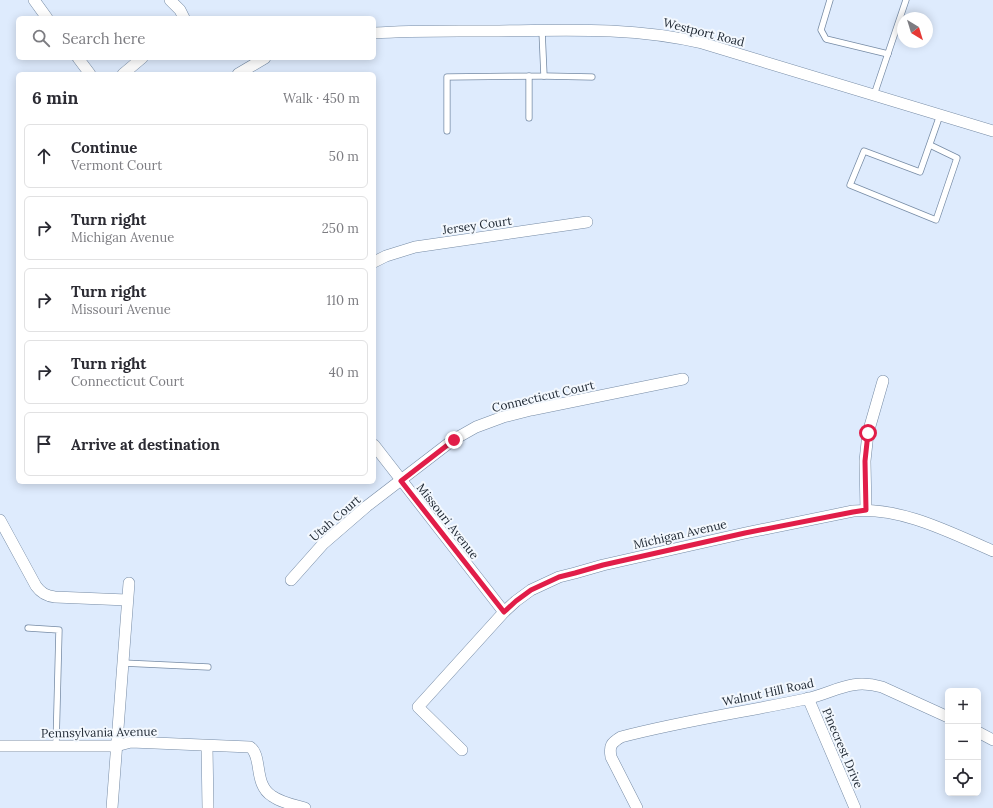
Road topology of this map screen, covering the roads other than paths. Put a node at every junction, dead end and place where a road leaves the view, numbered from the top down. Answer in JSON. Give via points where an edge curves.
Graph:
{"nodes":[{"id":1,"x":34,"y":0,"type":"edge"},
{"id":2,"x":170,"y":0,"type":"edge"},
{"id":3,"x":830,"y":0,"type":"edge"},
{"id":4,"x":906,"y":0,"type":"edge"},
{"id":5,"x":46,"y":16,"type":"edge"},
{"id":6,"x":183,"y":16,"type":"edge"},
{"id":7,"x":542,"y":31,"type":"junction"},
{"id":8,"x":376,"y":33,"type":"edge"},
{"id":9,"x":888,"y":54,"type":"junction"},
{"id":10,"x":80,"y":60,"type":"edge"},
{"id":11,"x":140,"y":60,"type":"edge"},
{"id":12,"x":261,"y":60,"type":"edge"},
{"id":13,"x":88,"y":72,"type":"edge"},
{"id":14,"x":125,"y":72,"type":"edge"},
{"id":15,"x":241,"y":72,"type":"edge"},
{"id":16,"x":529,"y":76,"type":"junction"},
{"id":17,"x":544,"y":76,"type":"junction"},
{"id":18,"x":592,"y":77,"type":"dead end"},
{"id":19,"x":874,"y":95,"type":"junction"},
{"id":20,"x":940,"y":115,"type":"junction"},
{"id":21,"x":529,"y":118,"type":"dead end"},
{"id":22,"x":993,"y":130,"type":"edge"},
{"id":23,"x":447,"y":132,"type":"dead end"},
{"id":24,"x":930,"y":145,"type":"junction"},
{"id":25,"x":587,"y":222,"type":"dead end"},
{"id":26,"x":376,"y":261,"type":"edge"},
{"id":27,"x":683,"y":379,"type":"dead end"},
{"id":28,"x":883,"y":381,"type":"dead end"},
{"id":29,"x":376,"y":448,"type":"edge"},
{"id":30,"x":401,"y":481,"type":"junction"},
{"id":31,"x":866,"y":510,"type":"junction"},
{"id":32,"x":0,"y":520,"type":"edge"},
{"id":33,"x":993,"y":551,"type":"edge"},
{"id":34,"x":291,"y":580,"type":"dead end"},
{"id":35,"x":129,"y":583,"type":"dead end"},
{"id":36,"x":127,"y":600,"type":"junction"},
{"id":37,"x":504,"y":612,"type":"junction"},
{"id":38,"x":28,"y":628,"type":"dead end"},
{"id":39,"x":123,"y":662,"type":"junction"},
{"id":40,"x":208,"y":668,"type":"dead end"},
{"id":41,"x":808,"y":698,"type":"junction"},
{"id":42,"x":945,"y":716,"type":"edge"},
{"id":43,"x":981,"y":734,"type":"edge"},
{"id":44,"x":993,"y":740,"type":"edge"},
{"id":45,"x":0,"y":746,"type":"edge"},
{"id":46,"x":116,"y":746,"type":"junction"},
{"id":47,"x":207,"y":746,"type":"junction"},
{"id":48,"x":56,"y":747,"type":"junction"},
{"id":49,"x":462,"y":750,"type":"dead end"},
{"id":50,"x":112,"y":808,"type":"edge"},
{"id":51,"x":208,"y":808,"type":"edge"},
{"id":52,"x":305,"y":808,"type":"edge"},
{"id":53,"x":637,"y":808,"type":"edge"},
{"id":54,"x":855,"y":808,"type":"edge"}],
"edges":[{"from":1,"to":5,"type":"street"},
{"from":2,"to":6,"type":"street"},
{"from":3,"to":9,"type":"lane","via":[[821,30],[826,39]]},
{"from":4,"to":9,"type":"lane"},
{"from":7,"to":8,"type":"street","name":"Westport Road"},
{"from":7,"to":17,"type":"lane"},
{"from":7,"to":19,"type":"street","name":"Westport Road","via":[[604,30],[674,36]]},
{"from":9,"to":19,"type":"lane"},
{"from":10,"to":13,"type":"street"},
{"from":11,"to":14,"type":"street"},
{"from":12,"to":15,"type":"street"},
{"from":16,"to":17,"type":"lane"},
{"from":16,"to":21,"type":"lane"},
{"from":16,"to":23,"type":"lane","via":[[447,77]]},
{"from":17,"to":18,"type":"lane"},
{"from":19,"to":20,"type":"street","name":"Westport Road"},
{"from":20,"to":22,"type":"street","name":"Westport Road"},
{"from":20,"to":24,"type":"lane"},
{"from":24,"to":24,"type":"lane","via":[[920,172],[864,150],[850,185],[936,220],[957,158]]},
{"from":25,"to":26,"type":"street","name":"Jersey Court","via":[[415,247]]},
{"from":27,"to":30,"type":"street","name":"Connecticut Court","via":[[489,421],[454,440]]},
{"from":28,"to":31,"type":"street","via":[[868,433],[865,461]]},
{"from":29,"to":30,"type":"street","name":"Missouri Avenue"},
{"from":30,"to":34,"type":"street","name":"Utah Court","via":[[335,534]]},
{"from":30,"to":37,"type":"street","name":"Missouri Avenue"},
{"from":31,"to":33,"type":"street","name":"Michigan Avenue","via":[[908,517]]},
{"from":31,"to":37,"type":"street","name":"Michigan Avenue","via":[[745,533],[559,577],[538,587]]},
{"from":32,"to":36,"type":"street","via":[[40,592],[55,597]]},
{"from":35,"to":36,"type":"street"},
{"from":36,"to":39,"type":"street"},
{"from":37,"to":49,"type":"street","name":"Michigan Avenue","via":[[418,707]]},
{"from":38,"to":48,"type":"lane","via":[[59,630]]},
{"from":39,"to":40,"type":"lane"},
{"from":39,"to":46,"type":"street"},
{"from":41,"to":42,"type":"street","name":"Walnut Hill Road","via":[[848,685],[872,684],[894,691]]},
{"from":41,"to":53,"type":"street","name":"Walnut Hill Road","via":[[638,733],[613,742],[609,749],[611,757]]},
{"from":41,"to":54,"type":"street","name":"Pinecrest Drive"},
{"from":43,"to":44,"type":"street"},
{"from":45,"to":48,"type":"street","name":"Pennsylvania Avenue"},
{"from":46,"to":47,"type":"street","name":"Pennsylvania Avenue","via":[[131,742]]},
{"from":46,"to":48,"type":"street","name":"Pennsylvania Avenue"},
{"from":46,"to":50,"type":"street"},
{"from":47,"to":51,"type":"street"},
{"from":47,"to":52,"type":"street","name":"Pennsylvania Avenue","via":[[246,746],[254,750],[261,782],[271,796]]}]}
